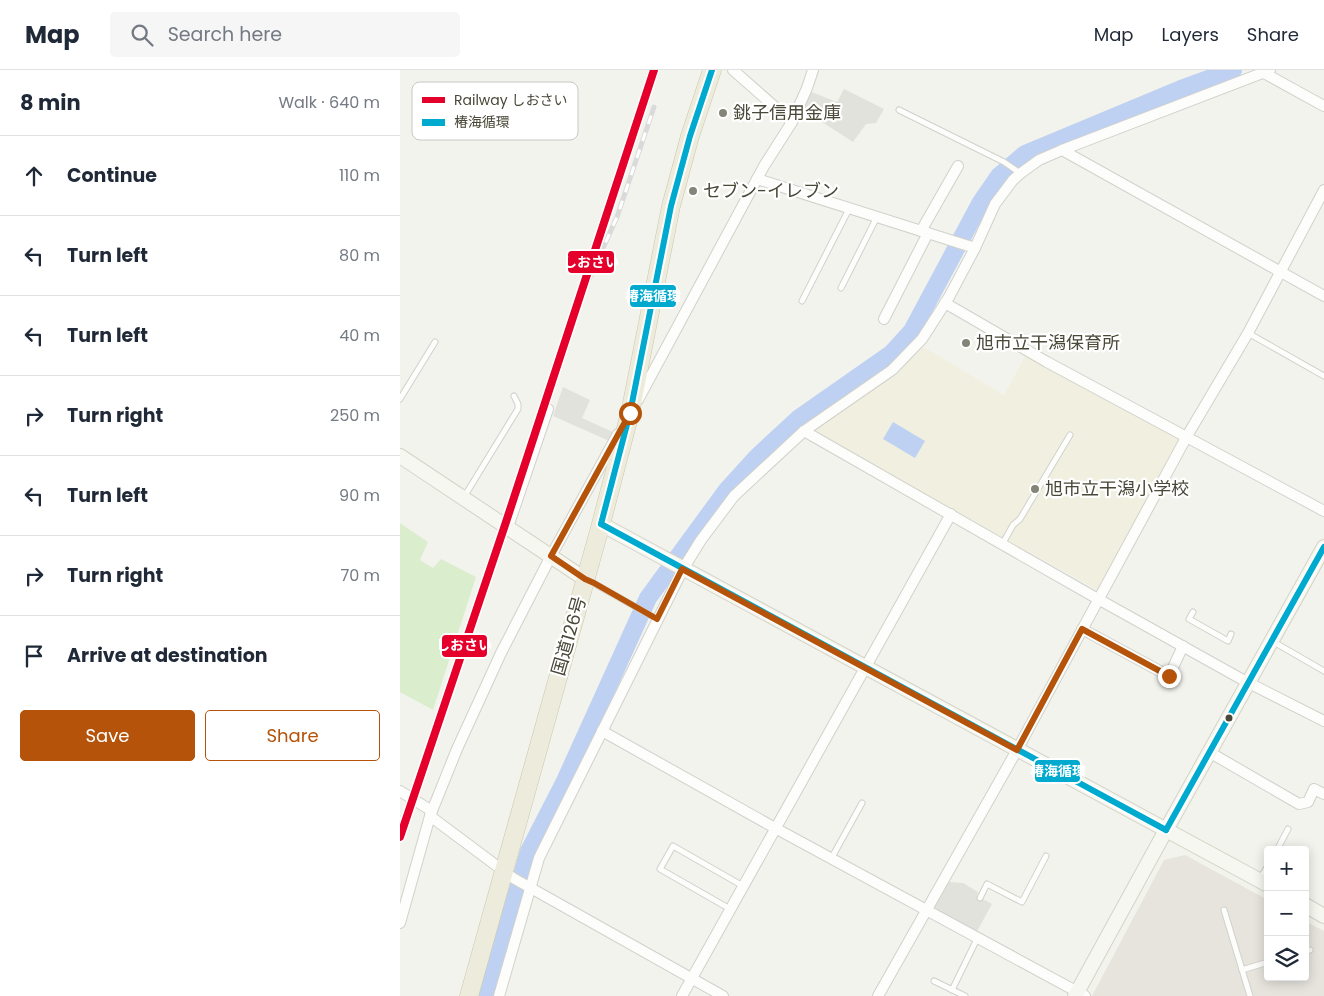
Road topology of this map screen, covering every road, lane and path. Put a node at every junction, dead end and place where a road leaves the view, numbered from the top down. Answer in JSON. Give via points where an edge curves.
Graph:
{"nodes":[{"id":1,"x":712,"y":70,"type":"edge"},
{"id":2,"x":733,"y":70,"type":"edge"},
{"id":3,"x":813,"y":70,"type":"edge"},
{"id":4,"x":1267,"y":71,"type":"edge"},
{"id":5,"x":1252,"y":73,"type":"edge"},
{"id":6,"x":1324,"y":106,"type":"edge"},
{"id":7,"x":899,"y":110,"type":"dead end"},
{"id":8,"x":792,"y":122,"type":"junction"},
{"id":9,"x":1062,"y":150,"type":"junction"},
{"id":10,"x":958,"y":166,"type":"dead end"},
{"id":11,"x":1018,"y":171,"type":"junction"},
{"id":12,"x":758,"y":179,"type":"junction"},
{"id":13,"x":1324,"y":190,"type":"edge"},
{"id":14,"x":849,"y":208,"type":"junction"},
{"id":15,"x":877,"y":216,"type":"junction"},
{"id":16,"x":925,"y":232,"type":"junction"},
{"id":17,"x":971,"y":247,"type":"junction"},
{"id":18,"x":1281,"y":272,"type":"junction"},
{"id":19,"x":841,"y":288,"type":"dead end"},
{"id":20,"x":1324,"y":296,"type":"edge"},
{"id":21,"x":802,"y":301,"type":"dead end"},
{"id":22,"x":945,"y":303,"type":"junction"},
{"id":23,"x":884,"y":319,"type":"dead end"},
{"id":24,"x":1248,"y":333,"type":"junction"},
{"id":25,"x":436,"y":342,"type":"dead end"},
{"id":26,"x":1324,"y":376,"type":"edge"},
{"id":27,"x":514,"y":396,"type":"dead end"},
{"id":28,"x":400,"y":400,"type":"edge"},
{"id":29,"x":548,"y":409,"type":"dead end"},
{"id":30,"x":630,"y":413,"type":"junction"},
{"id":31,"x":804,"y":431,"type":"junction"},
{"id":32,"x":1070,"y":435,"type":"dead end"},
{"id":33,"x":1187,"y":436,"type":"junction"},
{"id":34,"x":400,"y":456,"type":"edge"},
{"id":35,"x":464,"y":498,"type":"junction"},
{"id":36,"x":1324,"y":511,"type":"edge"},
{"id":37,"x":951,"y":514,"type":"junction"},
{"id":38,"x":601,"y":524,"type":"junction"},
{"id":39,"x":508,"y":527,"type":"junction"},
{"id":40,"x":1002,"y":544,"type":"junction"},
{"id":41,"x":1324,"y":547,"type":"edge"},
{"id":42,"x":551,"y":556,"type":"junction"},
{"id":43,"x":682,"y":569,"type":"junction"},
{"id":44,"x":585,"y":579,"type":"junction"},
{"id":45,"x":1098,"y":599,"type":"junction"},
{"id":46,"x":1193,"y":612,"type":"dead end"},
{"id":47,"x":657,"y":619,"type":"junction"},
{"id":48,"x":1082,"y":629,"type":"junction"},
{"id":49,"x":1232,"y":634,"type":"dead end"},
{"id":50,"x":1272,"y":641,"type":"junction"},
{"id":51,"x":1183,"y":646,"type":"junction"},
{"id":52,"x":865,"y":667,"type":"junction"},
{"id":53,"x":1324,"y":670,"type":"edge"},
{"id":54,"x":1248,"y":682,"type":"junction"},
{"id":55,"x":1324,"y":720,"type":"edge"},
{"id":56,"x":602,"y":731,"type":"junction"},
{"id":57,"x":1017,"y":750,"type":"junction"},
{"id":58,"x":1209,"y":752,"type":"junction"},
{"id":59,"x":400,"y":791,"type":"edge"},
{"id":60,"x":1324,"y":794,"type":"edge"},
{"id":61,"x":862,"y":802,"type":"dead end"},
{"id":62,"x":431,"y":814,"type":"junction"},
{"id":63,"x":775,"y":828,"type":"junction"},
{"id":64,"x":1288,"y":829,"type":"dead end"},
{"id":65,"x":1166,"y":830,"type":"junction"},
{"id":66,"x":1279,"y":846,"type":"edge"},
{"id":67,"x":1046,"y":856,"type":"dead end"},
{"id":68,"x":831,"y":859,"type":"junction"},
{"id":69,"x":508,"y":875,"type":"junction"},
{"id":70,"x":1264,"y":883,"type":"edge"},
{"id":71,"x":743,"y":886,"type":"junction"},
{"id":72,"x":531,"y":889,"type":"junction"},
{"id":73,"x":980,"y":898,"type":"dead end"},
{"id":74,"x":1309,"y":908,"type":"edge"},
{"id":75,"x":730,"y":909,"type":"junction"},
{"id":76,"x":926,"y":910,"type":"junction"},
{"id":77,"x":1224,"y":910,"type":"dead end"},
{"id":78,"x":1324,"y":916,"type":"edge"},
{"id":79,"x":400,"y":923,"type":"edge"},
{"id":80,"x":977,"y":939,"type":"junction"},
{"id":81,"x":1264,"y":963,"type":"edge"},
{"id":82,"x":1242,"y":970,"type":"junction"},
{"id":83,"x":692,"y":978,"type":"junction"},
{"id":84,"x":934,"y":981,"type":"dead end"},
{"id":85,"x":952,"y":990,"type":"junction"},
{"id":86,"x":1079,"y":995,"type":"edge"},
{"id":87,"x":469,"y":996,"type":"edge"},
{"id":88,"x":500,"y":996,"type":"edge"},
{"id":89,"x":682,"y":996,"type":"edge"},
{"id":90,"x":723,"y":996,"type":"edge"},
{"id":91,"x":878,"y":996,"type":"edge"},
{"id":92,"x":965,"y":996,"type":"edge"},
{"id":93,"x":1250,"y":996,"type":"edge"}],
"edges":[{"from":1,"to":30,"type":"highway","name":"国道126号","via":[[671,206]]},
{"from":2,"to":8,"type":"street"},
{"from":3,"to":8,"type":"street"},
{"from":4,"to":5,"type":"street"},
{"from":4,"to":6,"type":"street"},
{"from":5,"to":9,"type":"street"},
{"from":7,"to":11,"type":"lane"},
{"from":8,"to":12,"type":"street"},
{"from":9,"to":11,"type":"street"},
{"from":9,"to":18,"type":"street"},
{"from":10,"to":16,"type":"street"},
{"from":11,"to":17,"type":"street"},
{"from":12,"to":14,"type":"street"},
{"from":12,"to":30,"type":"street"},
{"from":13,"to":18,"type":"street"},
{"from":14,"to":15,"type":"street"},
{"from":14,"to":21,"type":"lane"},
{"from":15,"to":16,"type":"street"},
{"from":15,"to":19,"type":"lane"},
{"from":16,"to":17,"type":"street"},
{"from":16,"to":23,"type":"street"},
{"from":17,"to":22,"type":"street"},
{"from":18,"to":20,"type":"street"},
{"from":18,"to":24,"type":"street"},
{"from":22,"to":31,"type":"street","via":[[922,339],[892,370]]},
{"from":22,"to":33,"type":"street","via":[[1047,362]]},
{"from":24,"to":26,"type":"lane"},
{"from":24,"to":33,"type":"street"},
{"from":25,"to":28,"type":"lane"},
{"from":27,"to":35,"type":"lane","via":[[518,409]]},
{"from":29,"to":39,"type":"street"},
{"from":30,"to":38,"type":"highway","name":"国道126号"},
{"from":30,"to":42,"type":"street"},
{"from":31,"to":37,"type":"street"},
{"from":31,"to":43,"type":"street","via":[[734,496]]},
{"from":32,"to":40,"type":"lane","via":[[1020,520],[1013,525]]},
{"from":33,"to":36,"type":"street"},
{"from":33,"to":45,"type":"street"},
{"from":34,"to":35,"type":"street"},
{"from":35,"to":39,"type":"street"},
{"from":37,"to":40,"type":"street"},
{"from":37,"to":52,"type":"street"},
{"from":38,"to":43,"type":"street"},
{"from":38,"to":44,"type":"highway","name":"国道126号"},
{"from":39,"to":42,"type":"street"},
{"from":40,"to":45,"type":"street"},
{"from":41,"to":50,"type":"street"},
{"from":42,"to":44,"type":"street"},
{"from":42,"to":62,"type":"street","via":[[501,653]]},
{"from":43,"to":47,"type":"street"},
{"from":43,"to":52,"type":"street"},
{"from":44,"to":47,"type":"lane"},
{"from":44,"to":69,"type":"highway","name":"国道126号"},
{"from":45,"to":48,"type":"street"},
{"from":45,"to":51,"type":"street"},
{"from":46,"to":49,"type":"lane","via":[[1189,619],[1228,641]]},
{"from":47,"to":56,"type":"street"},
{"from":48,"to":51,"type":"street","via":[[1169,676]]},
{"from":48,"to":57,"type":"street"},
{"from":50,"to":53,"type":"lane"},
{"from":50,"to":54,"type":"street"},
{"from":51,"to":54,"type":"street"},
{"from":52,"to":57,"type":"street"},
{"from":52,"to":63,"type":"street"},
{"from":54,"to":55,"type":"street"},
{"from":54,"to":58,"type":"street"},
{"from":56,"to":63,"type":"street"},
{"from":56,"to":72,"type":"street","via":[[539,858]]},
{"from":57,"to":65,"type":"street"},
{"from":57,"to":76,"type":"street"},
{"from":58,"to":60,"type":"street","via":[[1299,804],[1308,802],[1314,789]]},
{"from":58,"to":65,"type":"street"},
{"from":59,"to":62,"type":"street"},
{"from":61,"to":68,"type":"lane"},
{"from":62,"to":69,"type":"street"},
{"from":62,"to":79,"type":"street"},
{"from":63,"to":68,"type":"street"},
{"from":63,"to":71,"type":"street"},
{"from":64,"to":66,"type":"lane"},
{"from":65,"to":70,"type":"street"},
{"from":65,"to":86,"type":"street"},
{"from":67,"to":73,"type":"lane","via":[[1022,902],[987,884]]},
{"from":68,"to":76,"type":"street"},
{"from":69,"to":72,"type":"street"},
{"from":69,"to":87,"type":"highway","name":"国道126号"},
{"from":71,"to":75,"type":"street"},
{"from":71,"to":75,"type":"lane","via":[[673,846],[660,868]]},
{"from":72,"to":83,"type":"street"},
{"from":72,"to":88,"type":"street"},
{"from":74,"to":78,"type":"street"},
{"from":75,"to":83,"type":"street"},
{"from":76,"to":80,"type":"street"},
{"from":76,"to":91,"type":"street"},
{"from":77,"to":82,"type":"lane"},
{"from":80,"to":85,"type":"lane"},
{"from":80,"to":86,"type":"street"},
{"from":81,"to":82,"type":"lane"},
{"from":82,"to":93,"type":"lane"},
{"from":83,"to":89,"type":"street"},
{"from":83,"to":90,"type":"street"},
{"from":84,"to":85,"type":"lane"},
{"from":85,"to":92,"type":"lane"}]}
